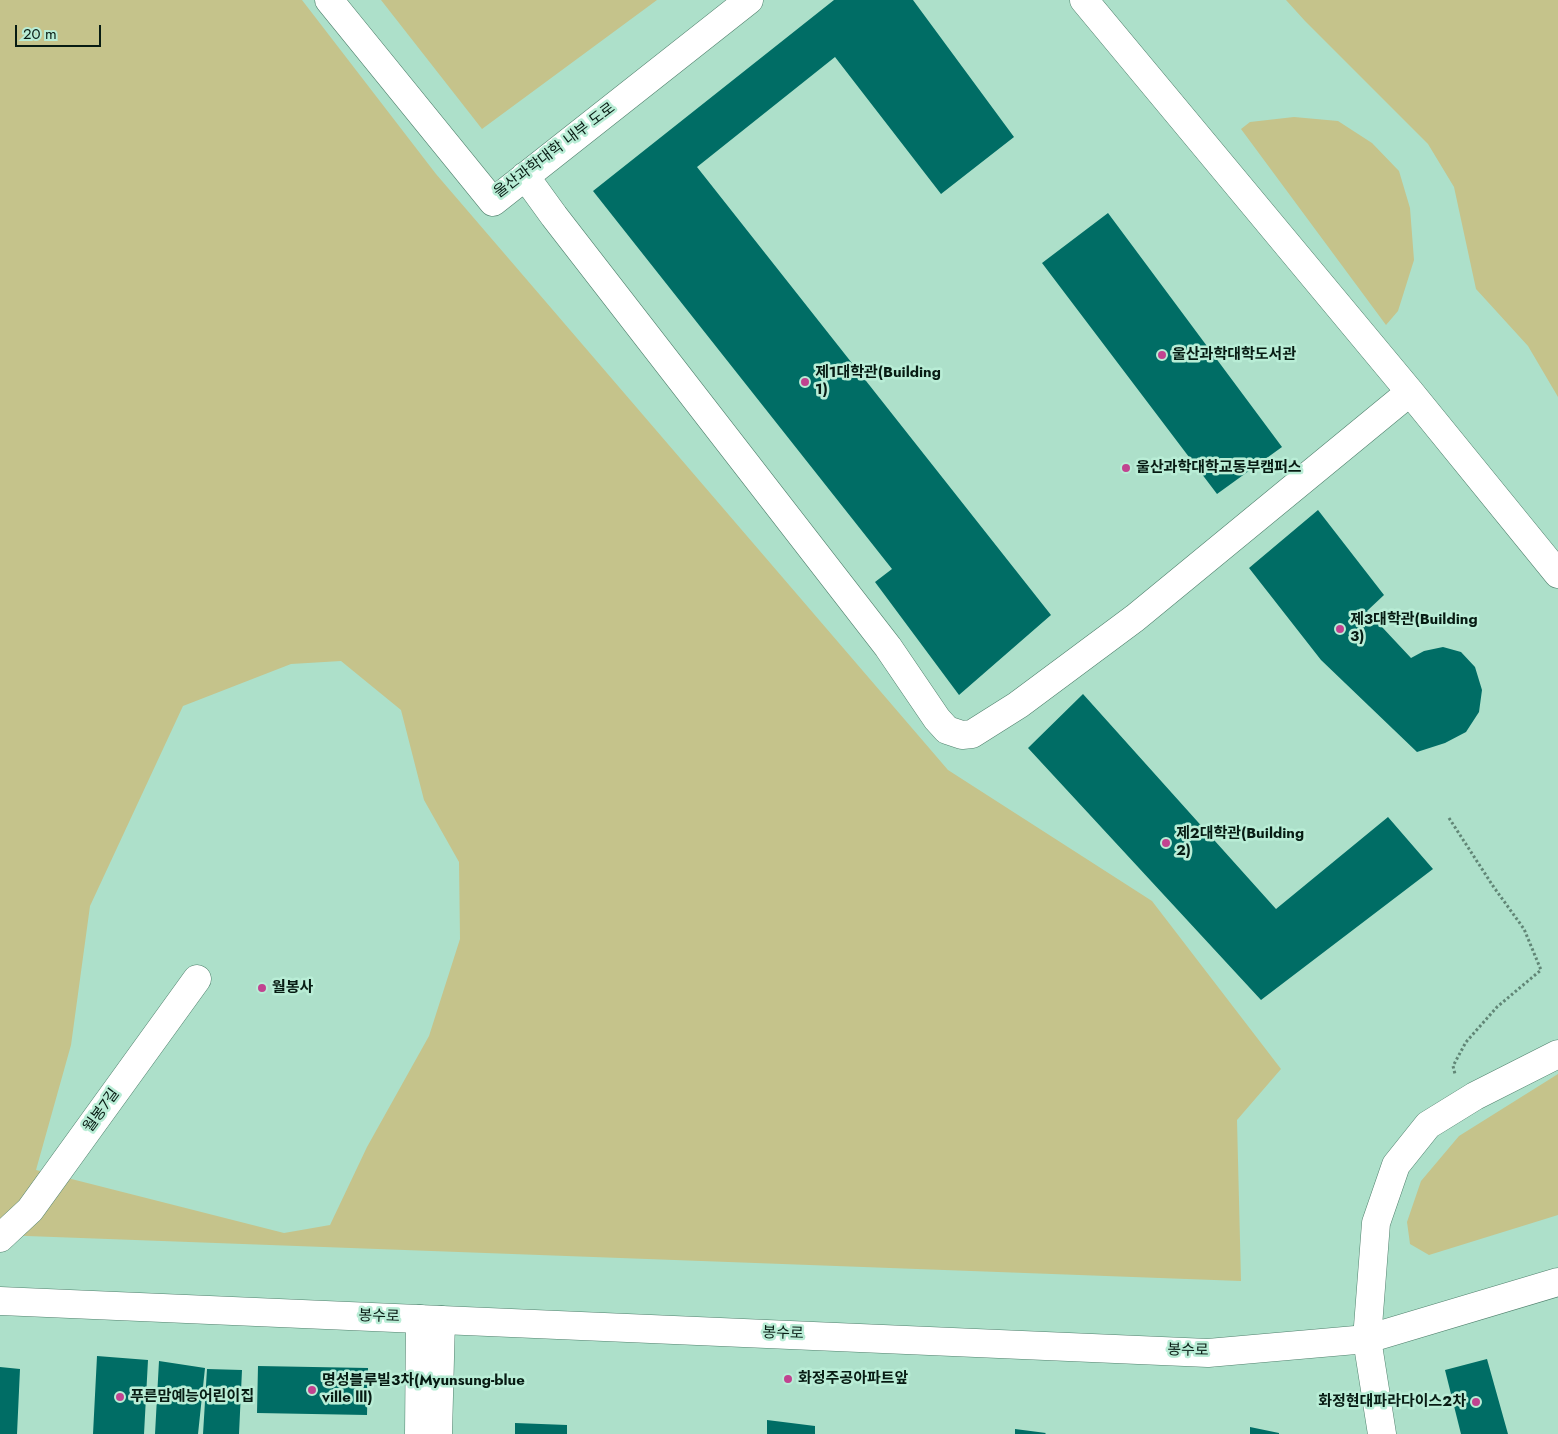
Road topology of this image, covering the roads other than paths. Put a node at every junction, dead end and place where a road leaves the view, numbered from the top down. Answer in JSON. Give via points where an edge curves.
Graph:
{"nodes":[{"id":1,"x":329,"y":0,"type":"edge"},
{"id":2,"x":749,"y":0,"type":"edge"},
{"id":3,"x":1084,"y":0,"type":"edge"},
{"id":4,"x":525,"y":176,"type":"junction"},
{"id":5,"x":1410,"y":392,"type":"junction"},
{"id":6,"x":1558,"y":574,"type":"edge"},
{"id":7,"x":197,"y":979,"type":"dead end"},
{"id":8,"x":1558,"y":1054,"type":"edge"},
{"id":9,"x":0,"y":1238,"type":"edge"},
{"id":10,"x":1558,"y":1282,"type":"edge"},
{"id":11,"x":0,"y":1301,"type":"edge"},
{"id":12,"x":430,"y":1319,"type":"junction"},
{"id":13,"x":1367,"y":1339,"type":"junction"},
{"id":14,"x":419,"y":1434,"type":"edge"},
{"id":15,"x":438,"y":1434,"type":"edge"},
{"id":16,"x":1382,"y":1434,"type":"edge"}],
"edges":[{"from":1,"to":4,"type":"main road","name":"울산과학대학 내부 도로","via":[[493,202]]},
{"from":2,"to":4,"type":"main road","name":"울산과학대학 내부 도로"},
{"from":3,"to":5,"type":"main road"},
{"from":4,"to":5,"type":"main road","via":[[888,647],[937,719],[947,730],[962,735],[972,734],[1018,705],[1135,618]]},
{"from":5,"to":6,"type":"main road"},
{"from":7,"to":9,"type":"main road","name":"월봉7길","via":[[30,1210]]},
{"from":8,"to":13,"type":"main road","via":[[1428,1124],[1396,1165],[1376,1223]]},
{"from":10,"to":13,"type":"main road","name":"봉수로"},
{"from":11,"to":12,"type":"main road","name":"봉수로"},
{"from":12,"to":13,"type":"main road","name":"봉수로","via":[[1208,1352]]},
{"from":12,"to":14,"type":"main road"},
{"from":12,"to":15,"type":"main road"},
{"from":13,"to":16,"type":"main road"}]}
